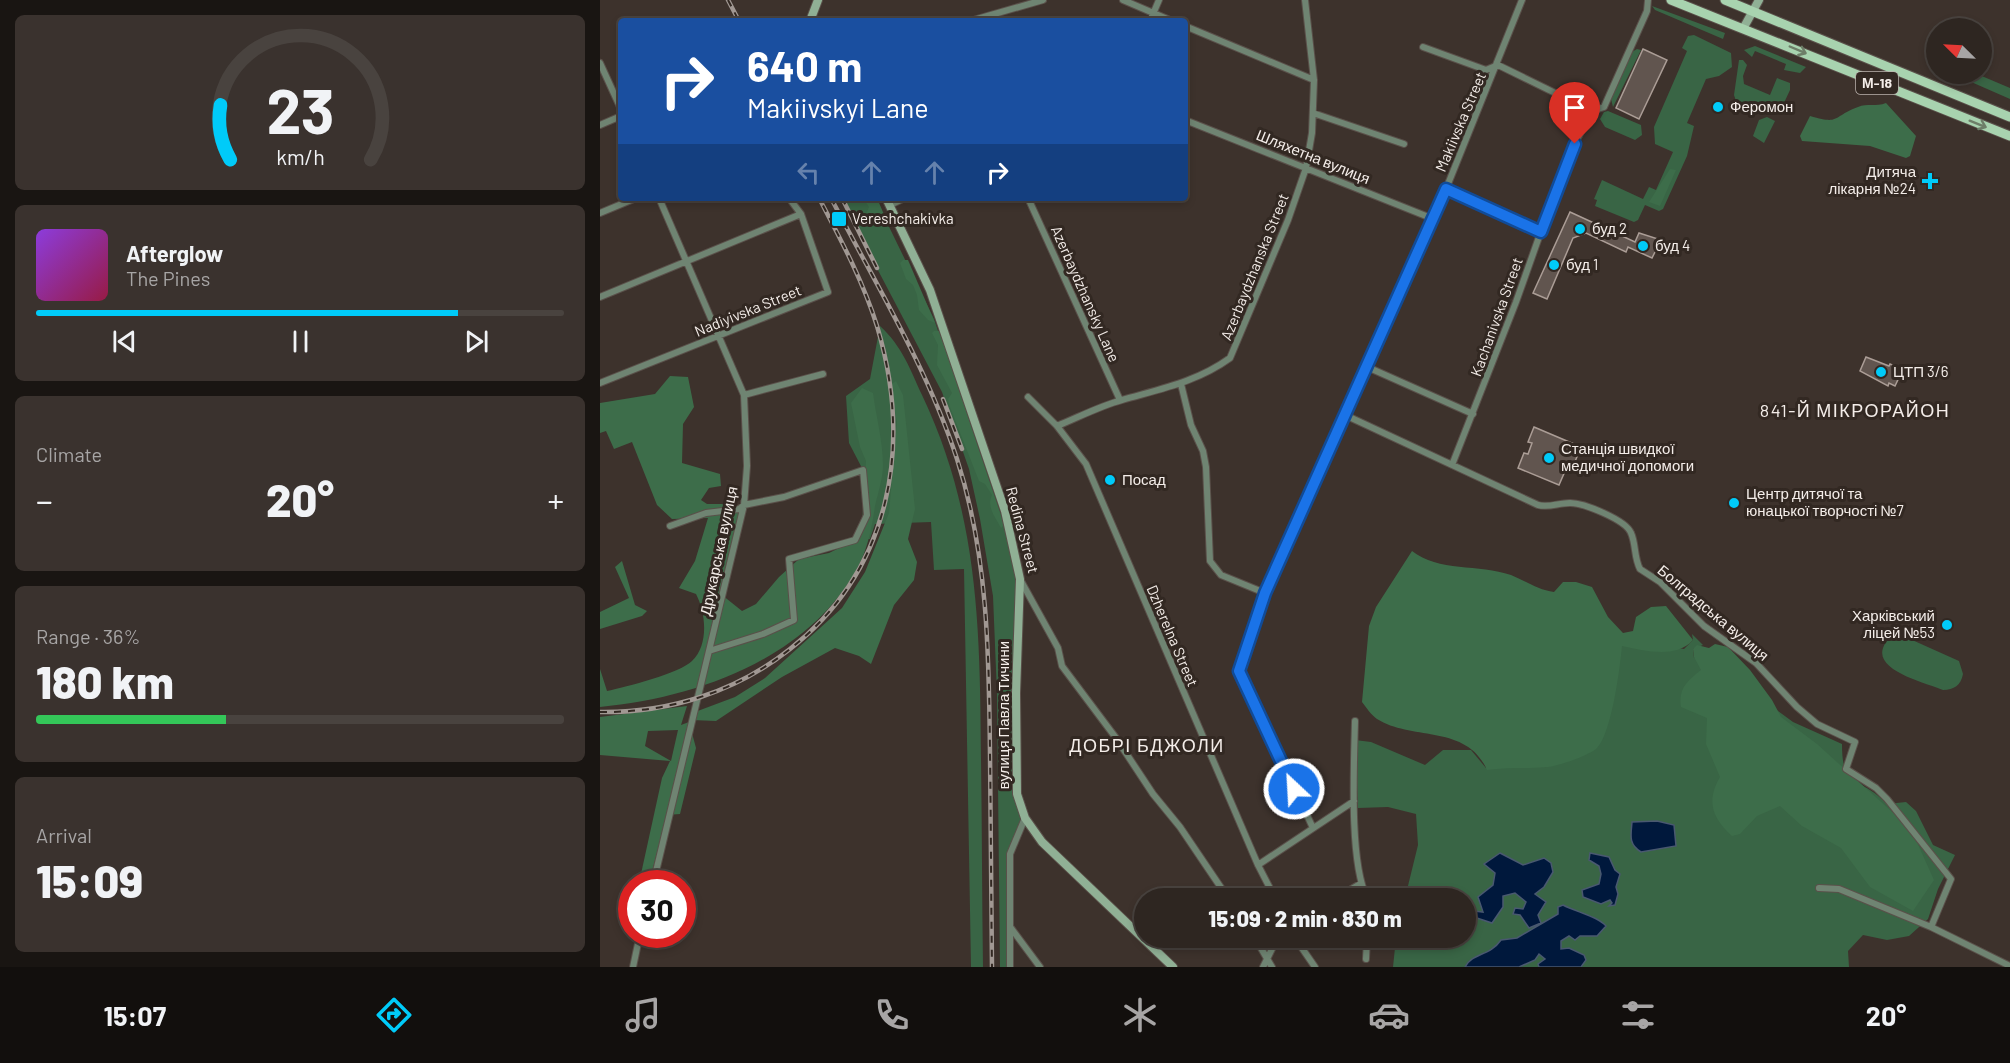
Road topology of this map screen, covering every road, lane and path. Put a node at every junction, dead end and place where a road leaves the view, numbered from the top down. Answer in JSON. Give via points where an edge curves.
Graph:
{"nodes":[{"id":1,"x":818,"y":0,"type":"edge"},
{"id":2,"x":1043,"y":0,"type":"edge"},
{"id":3,"x":1123,"y":0,"type":"edge"},
{"id":4,"x":1159,"y":0,"type":"edge"},
{"id":5,"x":1305,"y":0,"type":"edge"},
{"id":6,"x":1522,"y":0,"type":"edge"},
{"id":7,"x":1648,"y":0,"type":"edge"},
{"id":8,"x":1671,"y":0,"type":"edge"},
{"id":9,"x":1725,"y":0,"type":"edge"},
{"id":10,"x":1759,"y":0,"type":"edge"},
{"id":11,"x":1752,"y":11,"type":"junction"},
{"id":12,"x":1154,"y":13,"type":"junction"},
{"id":13,"x":811,"y":18,"type":"edge"},
{"id":14,"x":980,"y":18,"type":"edge"},
{"id":15,"x":1152,"y":18,"type":"edge"},
{"id":16,"x":1165,"y":18,"type":"edge"},
{"id":17,"x":1188,"y":27,"type":"edge"},
{"id":18,"x":1744,"y":27,"type":"junction"},
{"id":19,"x":1423,"y":47,"type":"dead end"},
{"id":20,"x":600,"y":63,"type":"edge"},
{"id":21,"x":1498,"y":65,"type":"junction"},
{"id":22,"x":1314,"y":80,"type":"junction"},
{"id":23,"x":618,"y":102,"type":"edge"},
{"id":24,"x":1592,"y":111,"type":"junction"},
{"id":25,"x":1313,"y":113,"type":"junction"},
{"id":26,"x":618,"y":117,"type":"edge"},
{"id":27,"x":2010,"y":117,"type":"edge"},
{"id":28,"x":1188,"y":121,"type":"edge"},
{"id":29,"x":600,"y":125,"type":"edge"},
{"id":30,"x":2010,"y":136,"type":"edge"},
{"id":31,"x":1404,"y":144,"type":"dead end"},
{"id":32,"x":1306,"y":168,"type":"junction"},
{"id":33,"x":1446,"y":189,"type":"junction"},
{"id":34,"x":629,"y":201,"type":"edge"},
{"id":35,"x":660,"y":201,"type":"edge"},
{"id":36,"x":791,"y":201,"type":"edge"},
{"id":37,"x":1029,"y":201,"type":"edge"},
{"id":38,"x":888,"y":202,"type":"edge"},
{"id":39,"x":600,"y":213,"type":"edge"},
{"id":40,"x":801,"y":214,"type":"junction"},
{"id":41,"x":1431,"y":218,"type":"junction"},
{"id":42,"x":1541,"y":232,"type":"junction"},
{"id":43,"x":685,"y":260,"type":"junction"},
{"id":44,"x":600,"y":297,"type":"edge"},
{"id":45,"x":717,"y":336,"type":"junction"},
{"id":46,"x":1365,"y":366,"type":"junction"},
{"id":47,"x":823,"y":374,"type":"dead end"},
{"id":48,"x":600,"y":382,"type":"edge"},
{"id":49,"x":1181,"y":384,"type":"junction"},
{"id":50,"x":744,"y":395,"type":"junction"},
{"id":51,"x":1028,"y":397,"type":"dead end"},
{"id":52,"x":1120,"y":400,"type":"junction"},
{"id":53,"x":1473,"y":414,"type":"junction"},
{"id":54,"x":1345,"y":415,"type":"junction"},
{"id":55,"x":1057,"y":426,"type":"junction"},
{"id":56,"x":1452,"y":465,"type":"junction"},
{"id":57,"x":744,"y":505,"type":"junction"},
{"id":58,"x":670,"y":526,"type":"dead end"},
{"id":59,"x":1020,"y":579,"type":"junction"},
{"id":60,"x":1265,"y":593,"type":"junction"},
{"id":61,"x":709,"y":651,"type":"junction"},
{"id":62,"x":1355,"y":721,"type":"dead end"},
{"id":63,"x":1354,"y":801,"type":"junction"},
{"id":64,"x":1025,"y":818,"type":"junction"},
{"id":65,"x":1313,"y":828,"type":"junction"},
{"id":66,"x":1258,"y":865,"type":"junction"},
{"id":67,"x":656,"y":870,"type":"edge"},
{"id":68,"x":1360,"y":884,"type":"junction"},
{"id":69,"x":1221,"y":888,"type":"edge"},
{"id":70,"x":1270,"y":888,"type":"edge"},
{"id":71,"x":1353,"y":888,"type":"edge"},
{"id":72,"x":1362,"y":888,"type":"edge"},
{"id":73,"x":1819,"y":888,"type":"dead end"},
{"id":74,"x":1931,"y":927,"type":"junction"},
{"id":75,"x":1010,"y":928,"type":"junction"},
{"id":76,"x":637,"y":948,"type":"edge"},
{"id":77,"x":1261,"y":948,"type":"edge"},
{"id":78,"x":1272,"y":948,"type":"edge"},
{"id":79,"x":1302,"y":948,"type":"edge"},
{"id":80,"x":1367,"y":948,"type":"edge"},
{"id":81,"x":1267,"y":959,"type":"junction"},
{"id":82,"x":1366,"y":959,"type":"dead end"},
{"id":83,"x":2010,"y":966,"type":"edge"},
{"id":84,"x":633,"y":967,"type":"edge"},
{"id":85,"x":1010,"y":967,"type":"edge"},
{"id":86,"x":1040,"y":967,"type":"edge"},
{"id":87,"x":1173,"y":967,"type":"edge"},
{"id":88,"x":1263,"y":967,"type":"edge"},
{"id":89,"x":1272,"y":967,"type":"edge"},
{"id":90,"x":1315,"y":967,"type":"edge"}],
"edges":[{"from":1,"to":13,"type":"main road"},
{"from":2,"to":14,"type":"street"},
{"from":3,"to":12,"type":"street"},
{"from":4,"to":12,"type":"street"},
{"from":5,"to":22,"type":"street","name":"Azerbaydzhanska Street"},
{"from":6,"to":21,"type":"street","name":"Makiivska Street"},
{"from":7,"to":24,"type":"street","name":"Kachanivska Street","via":[[1604,107]]},
{"from":8,"to":18,"type":"main road","number":"М-18"},
{"from":9,"to":11,"type":"main road","number":"М-18"},
{"from":10,"to":11,"type":"main road"},
{"from":11,"to":18,"type":"main road"},
{"from":11,"to":27,"type":"main road","number":"М-18"},
{"from":12,"to":15,"type":"street"},
{"from":12,"to":16,"type":"street"},
{"from":17,"to":22,"type":"street"},
{"from":18,"to":30,"type":"main road","number":"М-18","one_way":true},
{"from":19,"to":21,"type":"street","via":[[1486,70]]},
{"from":20,"to":23,"type":"street"},
{"from":21,"to":24,"type":"street"},
{"from":21,"to":33,"type":"street","name":"Makiivska Street"},
{"from":22,"to":25,"type":"street","name":"Azerbaydzhanska Street"},
{"from":24,"to":42,"type":"street","name":"Kachanivska Street","via":[[1567,158]]},
{"from":25,"to":31,"type":"street"},
{"from":25,"to":32,"type":"street","name":"Azerbaydzhanska Street"},
{"from":26,"to":29,"type":"street"},
{"from":28,"to":32,"type":"street","name":"Шляхетна вулиця"},
{"from":32,"to":41,"type":"street","name":"Шляхетна вулиця"},
{"from":32,"to":49,"type":"street","name":"Azerbaydzhanska Street","via":[[1230,358],[1216,369]]},
{"from":33,"to":41,"type":"street","name":"Makiivska Street"},
{"from":33,"to":42,"type":"street"},
{"from":34,"to":39,"type":"street"},
{"from":35,"to":43,"type":"street","name":"Друкарська вулиця"},
{"from":36,"to":40,"type":"street"},
{"from":37,"to":52,"type":"street","name":"Azerbaydzhansky Lane"},
{"from":38,"to":59,"type":"main road","name":"Redina Street","via":[[930,290],[1005,511]]},
{"from":40,"to":43,"type":"street"},
{"from":40,"to":45,"type":"street","name":"Nadiyivska Street","via":[[828,292]]},
{"from":41,"to":46,"type":"street","name":"Makiivska Street"},
{"from":42,"to":53,"type":"street","name":"Kachanivska Street"},
{"from":43,"to":44,"type":"street"},
{"from":43,"to":45,"type":"street","name":"Друкарська вулиця"},
{"from":45,"to":48,"type":"street","name":"Nadiyivska Street"},
{"from":45,"to":50,"type":"street","name":"Друкарська вулиця"},
{"from":46,"to":53,"type":"street"},
{"from":46,"to":54,"type":"street","name":"Makiivska Street"},
{"from":47,"to":50,"type":"street"},
{"from":49,"to":52,"type":"street","name":"Azerbaydzhanska Street"},
{"from":49,"to":60,"type":"street","via":[[1206,467],[1210,561],[1221,575]]},
{"from":50,"to":57,"type":"street","name":"Друкарська вулиця"},
{"from":51,"to":55,"type":"street","name":"Dzherelna Street"},
{"from":52,"to":55,"type":"street","name":"Azerbaydzhanska Street"},
{"from":53,"to":56,"type":"street","name":"Kachanivska Street"},
{"from":54,"to":56,"type":"street"},
{"from":54,"to":60,"type":"street","name":"Makiivska Street"},
{"from":55,"to":66,"type":"street","name":"Dzherelna Street","via":[[1086,464]]},
{"from":56,"to":74,"type":"street","name":"Болградська вулиця","via":[[1538,506],[1571,503],[1627,526],[1640,569],[1660,582],[1704,626],[1756,663],[1817,724],[1855,742],[1846,769],[1887,799],[1951,879]]},
{"from":57,"to":58,"type":"street"},
{"from":57,"to":61,"type":"street","name":"Друкарська вулиця"},
{"from":57,"to":61,"type":"street","via":[[863,470],[867,515],[855,540],[789,559],[794,620]]},
{"from":59,"to":64,"type":"main road","name":"вулиця Павла Тичини","via":[[1017,794]]},
{"from":59,"to":69,"type":"street","name":"Redina Street","via":[[1058,648],[1062,666]]},
{"from":60,"to":65,"type":"street","name":"Makiivska Street","via":[[1239,671]]},
{"from":61,"to":67,"type":"street","name":"Друкарська вулиця"},
{"from":62,"to":63,"type":"street"},
{"from":63,"to":65,"type":"street"},
{"from":63,"to":68,"type":"street"},
{"from":64,"to":75,"type":"street","via":[[1010,854]]},
{"from":64,"to":87,"type":"main road","name":"вулиця Павла Тичини","via":[[1042,842]]},
{"from":65,"to":66,"type":"street"},
{"from":66,"to":70,"type":"street","name":"Dzherelna Street"},
{"from":68,"to":71,"type":"street"},
{"from":68,"to":72,"type":"street"},
{"from":73,"to":74,"type":"street","via":[[1839,889]]},
{"from":74,"to":83,"type":"street"},
{"from":75,"to":85,"type":"street"},
{"from":75,"to":86,"type":"street"},
{"from":76,"to":84,"type":"street"},
{"from":77,"to":81,"type":"street"},
{"from":78,"to":81,"type":"street"},
{"from":79,"to":90,"type":"street"},
{"from":80,"to":82,"type":"street"},
{"from":81,"to":88,"type":"street"},
{"from":81,"to":89,"type":"street"}]}
